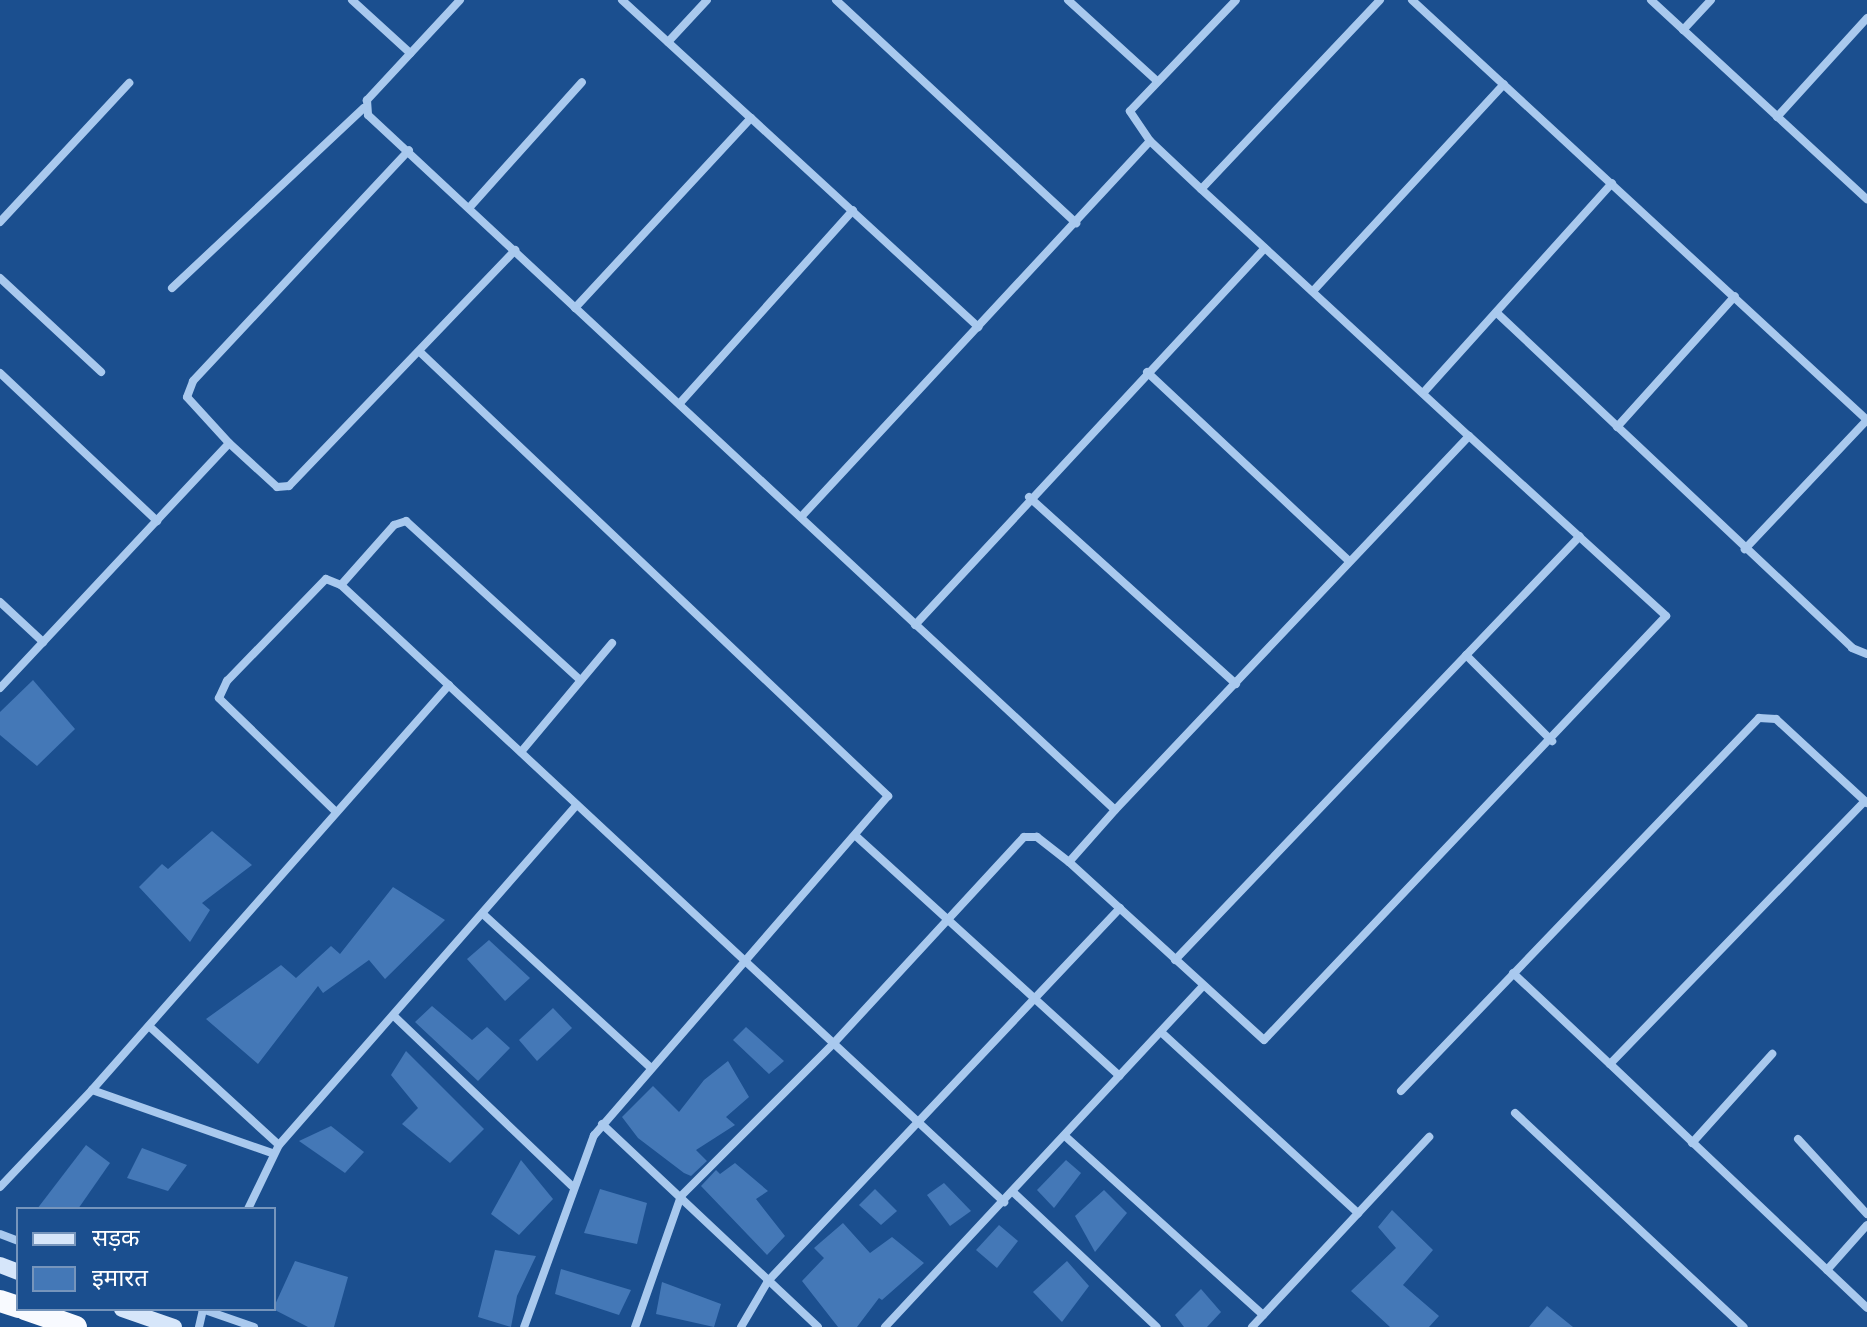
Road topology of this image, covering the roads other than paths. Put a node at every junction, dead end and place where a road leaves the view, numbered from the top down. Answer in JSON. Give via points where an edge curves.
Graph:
{"nodes":[{"id":1,"x":352,"y":0,"type":"edge"},
{"id":2,"x":460,"y":0,"type":"edge"},
{"id":3,"x":622,"y":0,"type":"edge"},
{"id":4,"x":707,"y":0,"type":"edge"},
{"id":5,"x":836,"y":0,"type":"edge"},
{"id":6,"x":1068,"y":0,"type":"edge"},
{"id":7,"x":1380,"y":0,"type":"edge"},
{"id":8,"x":1412,"y":0,"type":"edge"},
{"id":9,"x":1651,"y":0,"type":"edge"},
{"id":10,"x":1711,"y":0,"type":"edge"},
{"id":11,"x":1231,"y":2,"type":"edge"},
{"id":12,"x":1867,"y":18,"type":"edge"},
{"id":13,"x":1683,"y":30,"type":"junction"},
{"id":14,"x":668,"y":42,"type":"junction"},
{"id":15,"x":410,"y":53,"type":"junction"},
{"id":16,"x":1156,"y":80,"type":"junction"},
{"id":17,"x":582,"y":82,"type":"dead end"},
{"id":18,"x":129,"y":83,"type":"dead end"},
{"id":19,"x":1504,"y":84,"type":"junction"},
{"id":20,"x":364,"y":108,"type":"junction"},
{"id":21,"x":1777,"y":117,"type":"junction"},
{"id":22,"x":751,"y":118,"type":"junction"},
{"id":23,"x":1150,"y":141,"type":"junction"},
{"id":24,"x":409,"y":150,"type":"junction"},
{"id":25,"x":1612,"y":183,"type":"junction"},
{"id":26,"x":1201,"y":189,"type":"junction"},
{"id":27,"x":1867,"y":199,"type":"edge"},
{"id":28,"x":469,"y":208,"type":"junction"},
{"id":29,"x":853,"y":210,"type":"junction"},
{"id":30,"x":0,"y":222,"type":"edge"},
{"id":31,"x":1076,"y":223,"type":"junction"},
{"id":32,"x":1265,"y":248,"type":"junction"},
{"id":33,"x":515,"y":250,"type":"junction"},
{"id":34,"x":0,"y":278,"type":"edge"},
{"id":35,"x":172,"y":288,"type":"dead end"},
{"id":36,"x":1314,"y":290,"type":"junction"},
{"id":37,"x":1735,"y":296,"type":"junction"},
{"id":38,"x":575,"y":308,"type":"junction"},
{"id":39,"x":1497,"y":313,"type":"junction"},
{"id":40,"x":978,"y":327,"type":"junction"},
{"id":41,"x":421,"y":353,"type":"junction"},
{"id":42,"x":101,"y":372,"type":"dead end"},
{"id":43,"x":1147,"y":372,"type":"junction"},
{"id":44,"x":0,"y":373,"type":"edge"},
{"id":45,"x":1424,"y":392,"type":"junction"},
{"id":46,"x":680,"y":403,"type":"junction"},
{"id":47,"x":1617,"y":427,"type":"junction"},
{"id":48,"x":1469,"y":436,"type":"junction"},
{"id":49,"x":229,"y":443,"type":"junction"},
{"id":50,"x":1029,"y":497,"type":"junction"},
{"id":51,"x":801,"y":517,"type":"junction"},
{"id":52,"x":157,"y":521,"type":"junction"},
{"id":53,"x":1580,"y":536,"type":"junction"},
{"id":54,"x":1745,"y":549,"type":"junction"},
{"id":55,"x":1349,"y":561,"type":"junction"},
{"id":56,"x":341,"y":585,"type":"junction"},
{"id":57,"x":0,"y":602,"type":"edge"},
{"id":58,"x":915,"y":625,"type":"junction"},
{"id":59,"x":43,"y":642,"type":"junction"},
{"id":60,"x":612,"y":643,"type":"dead end"},
{"id":61,"x":1867,"y":654,"type":"edge"},
{"id":62,"x":1466,"y":655,"type":"junction"},
{"id":63,"x":580,"y":680,"type":"junction"},
{"id":64,"x":1236,"y":684,"type":"junction"},
{"id":65,"x":449,"y":685,"type":"junction"},
{"id":66,"x":0,"y":688,"type":"edge"},
{"id":67,"x":1552,"y":741,"type":"junction"},
{"id":68,"x":521,"y":752,"type":"junction"},
{"id":69,"x":1866,"y":802,"type":"edge"},
{"id":70,"x":577,"y":805,"type":"junction"},
{"id":71,"x":1115,"y":810,"type":"junction"},
{"id":72,"x":335,"y":811,"type":"junction"},
{"id":73,"x":857,"y":837,"type":"junction"},
{"id":74,"x":1069,"y":862,"type":"junction"},
{"id":75,"x":1120,"y":908,"type":"junction"},
{"id":76,"x":483,"y":914,"type":"junction"},
{"id":77,"x":949,"y":918,"type":"junction"},
{"id":78,"x":1175,"y":960,"type":"junction"},
{"id":79,"x":746,"y":963,"type":"junction"},
{"id":80,"x":1513,"y":973,"type":"junction"},
{"id":81,"x":1203,"y":986,"type":"junction"},
{"id":82,"x":1036,"y":1000,"type":"junction"},
{"id":83,"x":394,"y":1016,"type":"junction"},
{"id":84,"x":149,"y":1026,"type":"junction"},
{"id":85,"x":1161,"y":1032,"type":"junction"},
{"id":86,"x":834,"y":1043,"type":"junction"},
{"id":87,"x":1772,"y":1054,"type":"dead end"},
{"id":88,"x":1610,"y":1064,"type":"junction"},
{"id":89,"x":650,"y":1067,"type":"junction"},
{"id":90,"x":1120,"y":1076,"type":"junction"},
{"id":91,"x":92,"y":1090,"type":"junction"},
{"id":92,"x":1401,"y":1091,"type":"dead end"},
{"id":93,"x":1515,"y":1113,"type":"dead end"},
{"id":94,"x":921,"y":1123,"type":"junction"},
{"id":95,"x":602,"y":1124,"type":"junction"},
{"id":96,"x":1065,"y":1136,"type":"junction"},
{"id":97,"x":1429,"y":1137,"type":"dead end"},
{"id":98,"x":1798,"y":1139,"type":"dead end"},
{"id":99,"x":1692,"y":1143,"type":"junction"},
{"id":100,"x":279,"y":1145,"type":"junction"},
{"id":101,"x":272,"y":1153,"type":"junction"},
{"id":102,"x":572,"y":1186,"type":"junction"},
{"id":103,"x":0,"y":1187,"type":"edge"},
{"id":104,"x":1013,"y":1192,"type":"junction"},
{"id":105,"x":681,"y":1196,"type":"junction"},
{"id":106,"x":1004,"y":1202,"type":"junction"},
{"id":107,"x":249,"y":1207,"type":"edge"},
{"id":108,"x":1358,"y":1213,"type":"junction"},
{"id":109,"x":1867,"y":1214,"type":"edge"},
{"id":110,"x":1867,"y":1225,"type":"edge"},
{"id":111,"x":1827,"y":1270,"type":"junction"},
{"id":112,"x":768,"y":1281,"type":"junction"},
{"id":113,"x":1867,"y":1308,"type":"edge"},
{"id":114,"x":31,"y":1311,"type":"edge"},
{"id":115,"x":128,"y":1311,"type":"edge"},
{"id":116,"x":209,"y":1311,"type":"edge"},
{"id":117,"x":1263,"y":1315,"type":"junction"},
{"id":118,"x":76,"y":1327,"type":"edge"},
{"id":119,"x":174,"y":1327,"type":"edge"},
{"id":120,"x":254,"y":1327,"type":"edge"},
{"id":121,"x":524,"y":1327,"type":"edge"},
{"id":122,"x":635,"y":1327,"type":"edge"},
{"id":123,"x":741,"y":1327,"type":"edge"},
{"id":124,"x":818,"y":1327,"type":"edge"},
{"id":125,"x":885,"y":1327,"type":"edge"},
{"id":126,"x":1157,"y":1327,"type":"edge"},
{"id":127,"x":1252,"y":1327,"type":"edge"},
{"id":128,"x":1744,"y":1327,"type":"edge"}],
"edges":[{"from":1,"to":15,"type":"street"},
{"from":2,"to":15,"type":"street"},
{"from":3,"to":14,"type":"street"},
{"from":4,"to":14,"type":"street"},
{"from":5,"to":31,"type":"street"},
{"from":6,"to":16,"type":"street"},
{"from":7,"to":26,"type":"street"},
{"from":8,"to":19,"type":"street"},
{"from":9,"to":13,"type":"street"},
{"from":10,"to":13,"type":"street"},
{"from":11,"to":16,"type":"street"},
{"from":12,"to":21,"type":"street"},
{"from":13,"to":21,"type":"street"},
{"from":14,"to":22,"type":"street"},
{"from":15,"to":20,"type":"street"},
{"from":16,"to":23,"type":"street","via":[[1134,103],[1129,117]]},
{"from":17,"to":28,"type":"street"},
{"from":18,"to":30,"type":"street"},
{"from":19,"to":25,"type":"street"},
{"from":19,"to":36,"type":"street"},
{"from":20,"to":24,"type":"street"},
{"from":20,"to":35,"type":"street"},
{"from":21,"to":27,"type":"street"},
{"from":22,"to":29,"type":"street"},
{"from":22,"to":38,"type":"street"},
{"from":23,"to":26,"type":"street"},
{"from":23,"to":31,"type":"street"},
{"from":24,"to":28,"type":"street"},
{"from":24,"to":49,"type":"street","via":[[193,381],[187,397]]},
{"from":25,"to":37,"type":"street"},
{"from":25,"to":39,"type":"street"},
{"from":26,"to":32,"type":"street"},
{"from":28,"to":33,"type":"street"},
{"from":29,"to":40,"type":"street"},
{"from":29,"to":46,"type":"street"},
{"from":31,"to":40,"type":"street"},
{"from":32,"to":36,"type":"street"},
{"from":32,"to":43,"type":"street"},
{"from":33,"to":38,"type":"street"},
{"from":33,"to":41,"type":"street"},
{"from":34,"to":42,"type":"street"},
{"from":36,"to":45,"type":"street"},
{"from":37,"to":47,"type":"street"},
{"from":37,"to":54,"type":"street","via":[[1867,420]]},
{"from":38,"to":46,"type":"street"},
{"from":39,"to":45,"type":"street"},
{"from":39,"to":47,"type":"street"},
{"from":40,"to":51,"type":"street"},
{"from":41,"to":49,"type":"street","via":[[289,486],[277,487]]},
{"from":41,"to":73,"type":"street","via":[[885,790],[886,804]]},
{"from":43,"to":50,"type":"street"},
{"from":43,"to":55,"type":"street"},
{"from":44,"to":52,"type":"street"},
{"from":45,"to":48,"type":"street"},
{"from":46,"to":51,"type":"street"},
{"from":47,"to":54,"type":"street"},
{"from":48,"to":53,"type":"street"},
{"from":48,"to":55,"type":"street"},
{"from":49,"to":52,"type":"street"},
{"from":50,"to":58,"type":"street"},
{"from":50,"to":64,"type":"street"},
{"from":51,"to":58,"type":"street"},
{"from":52,"to":59,"type":"street"},
{"from":53,"to":62,"type":"street"},
{"from":53,"to":67,"type":"street","via":[[1662,610],[1666,620]]},
{"from":54,"to":61,"type":"street","via":[[1852,648]]},
{"from":55,"to":64,"type":"street"},
{"from":56,"to":63,"type":"street","via":[[394,525],[406,521]]},
{"from":56,"to":65,"type":"street"},
{"from":56,"to":72,"type":"street","via":[[324,580],[227,681],[219,698]]},
{"from":57,"to":59,"type":"street"},
{"from":58,"to":71,"type":"street"},
{"from":59,"to":66,"type":"street"},
{"from":60,"to":63,"type":"street"},
{"from":62,"to":67,"type":"street"},
{"from":62,"to":78,"type":"street"},
{"from":63,"to":68,"type":"street"},
{"from":64,"to":71,"type":"street"},
{"from":65,"to":68,"type":"street"},
{"from":65,"to":72,"type":"street"},
{"from":67,"to":81,"type":"street","via":[[1269,1037],[1258,1039]]},
{"from":68,"to":70,"type":"street"},
{"from":69,"to":80,"type":"street","via":[[1776,719],[1764,715]]},
{"from":69,"to":88,"type":"street"},
{"from":70,"to":76,"type":"street"},
{"from":70,"to":79,"type":"street"},
{"from":71,"to":74,"type":"street"},
{"from":72,"to":84,"type":"street"},
{"from":73,"to":77,"type":"street"},
{"from":73,"to":79,"type":"street"},
{"from":74,"to":75,"type":"street"},
{"from":74,"to":77,"type":"street","via":[[1037,837],[1024,837]]},
{"from":75,"to":78,"type":"street"},
{"from":75,"to":82,"type":"street"},
{"from":76,"to":83,"type":"street"},
{"from":76,"to":89,"type":"street"},
{"from":77,"to":82,"type":"street"},
{"from":77,"to":86,"type":"street"},
{"from":78,"to":81,"type":"street"},
{"from":79,"to":86,"type":"street"},
{"from":79,"to":89,"type":"street"},
{"from":80,"to":88,"type":"street"},
{"from":80,"to":92,"type":"street"},
{"from":81,"to":85,"type":"street"},
{"from":82,"to":90,"type":"street"},
{"from":82,"to":94,"type":"street"},
{"from":83,"to":100,"type":"street"},
{"from":83,"to":102,"type":"street"},
{"from":84,"to":91,"type":"street"},
{"from":84,"to":100,"type":"street"},
{"from":85,"to":90,"type":"street"},
{"from":85,"to":108,"type":"street"},
{"from":86,"to":94,"type":"street"},
{"from":86,"to":105,"type":"street"},
{"from":87,"to":99,"type":"street"},
{"from":88,"to":99,"type":"street"},
{"from":89,"to":95,"type":"street"},
{"from":90,"to":96,"type":"street"},
{"from":91,"to":101,"type":"street"},
{"from":91,"to":103,"type":"street"},
{"from":93,"to":128,"type":"street"},
{"from":94,"to":106,"type":"street"},
{"from":94,"to":112,"type":"street"},
{"from":95,"to":102,"type":"street"},
{"from":95,"to":105,"type":"street"},
{"from":96,"to":104,"type":"street"},
{"from":96,"to":117,"type":"street"},
{"from":97,"to":108,"type":"street"},
{"from":98,"to":109,"type":"street"},
{"from":99,"to":111,"type":"street"},
{"from":100,"to":101,"type":"street"},
{"from":101,"to":107,"type":"street"},
{"from":102,"to":121,"type":"street"},
{"from":104,"to":106,"type":"street"},
{"from":104,"to":126,"type":"street"},
{"from":105,"to":112,"type":"street"},
{"from":105,"to":122,"type":"street"},
{"from":106,"to":125,"type":"street"},
{"from":108,"to":117,"type":"street"},
{"from":110,"to":111,"type":"street"},
{"from":111,"to":113,"type":"street"},
{"from":112,"to":123,"type":"street"},
{"from":112,"to":124,"type":"street"},
{"from":114,"to":118,"type":"highway","bridge":true},
{"from":115,"to":119,"type":"main road"},
{"from":116,"to":120,"type":"street"},
{"from":117,"to":127,"type":"street"}]}
